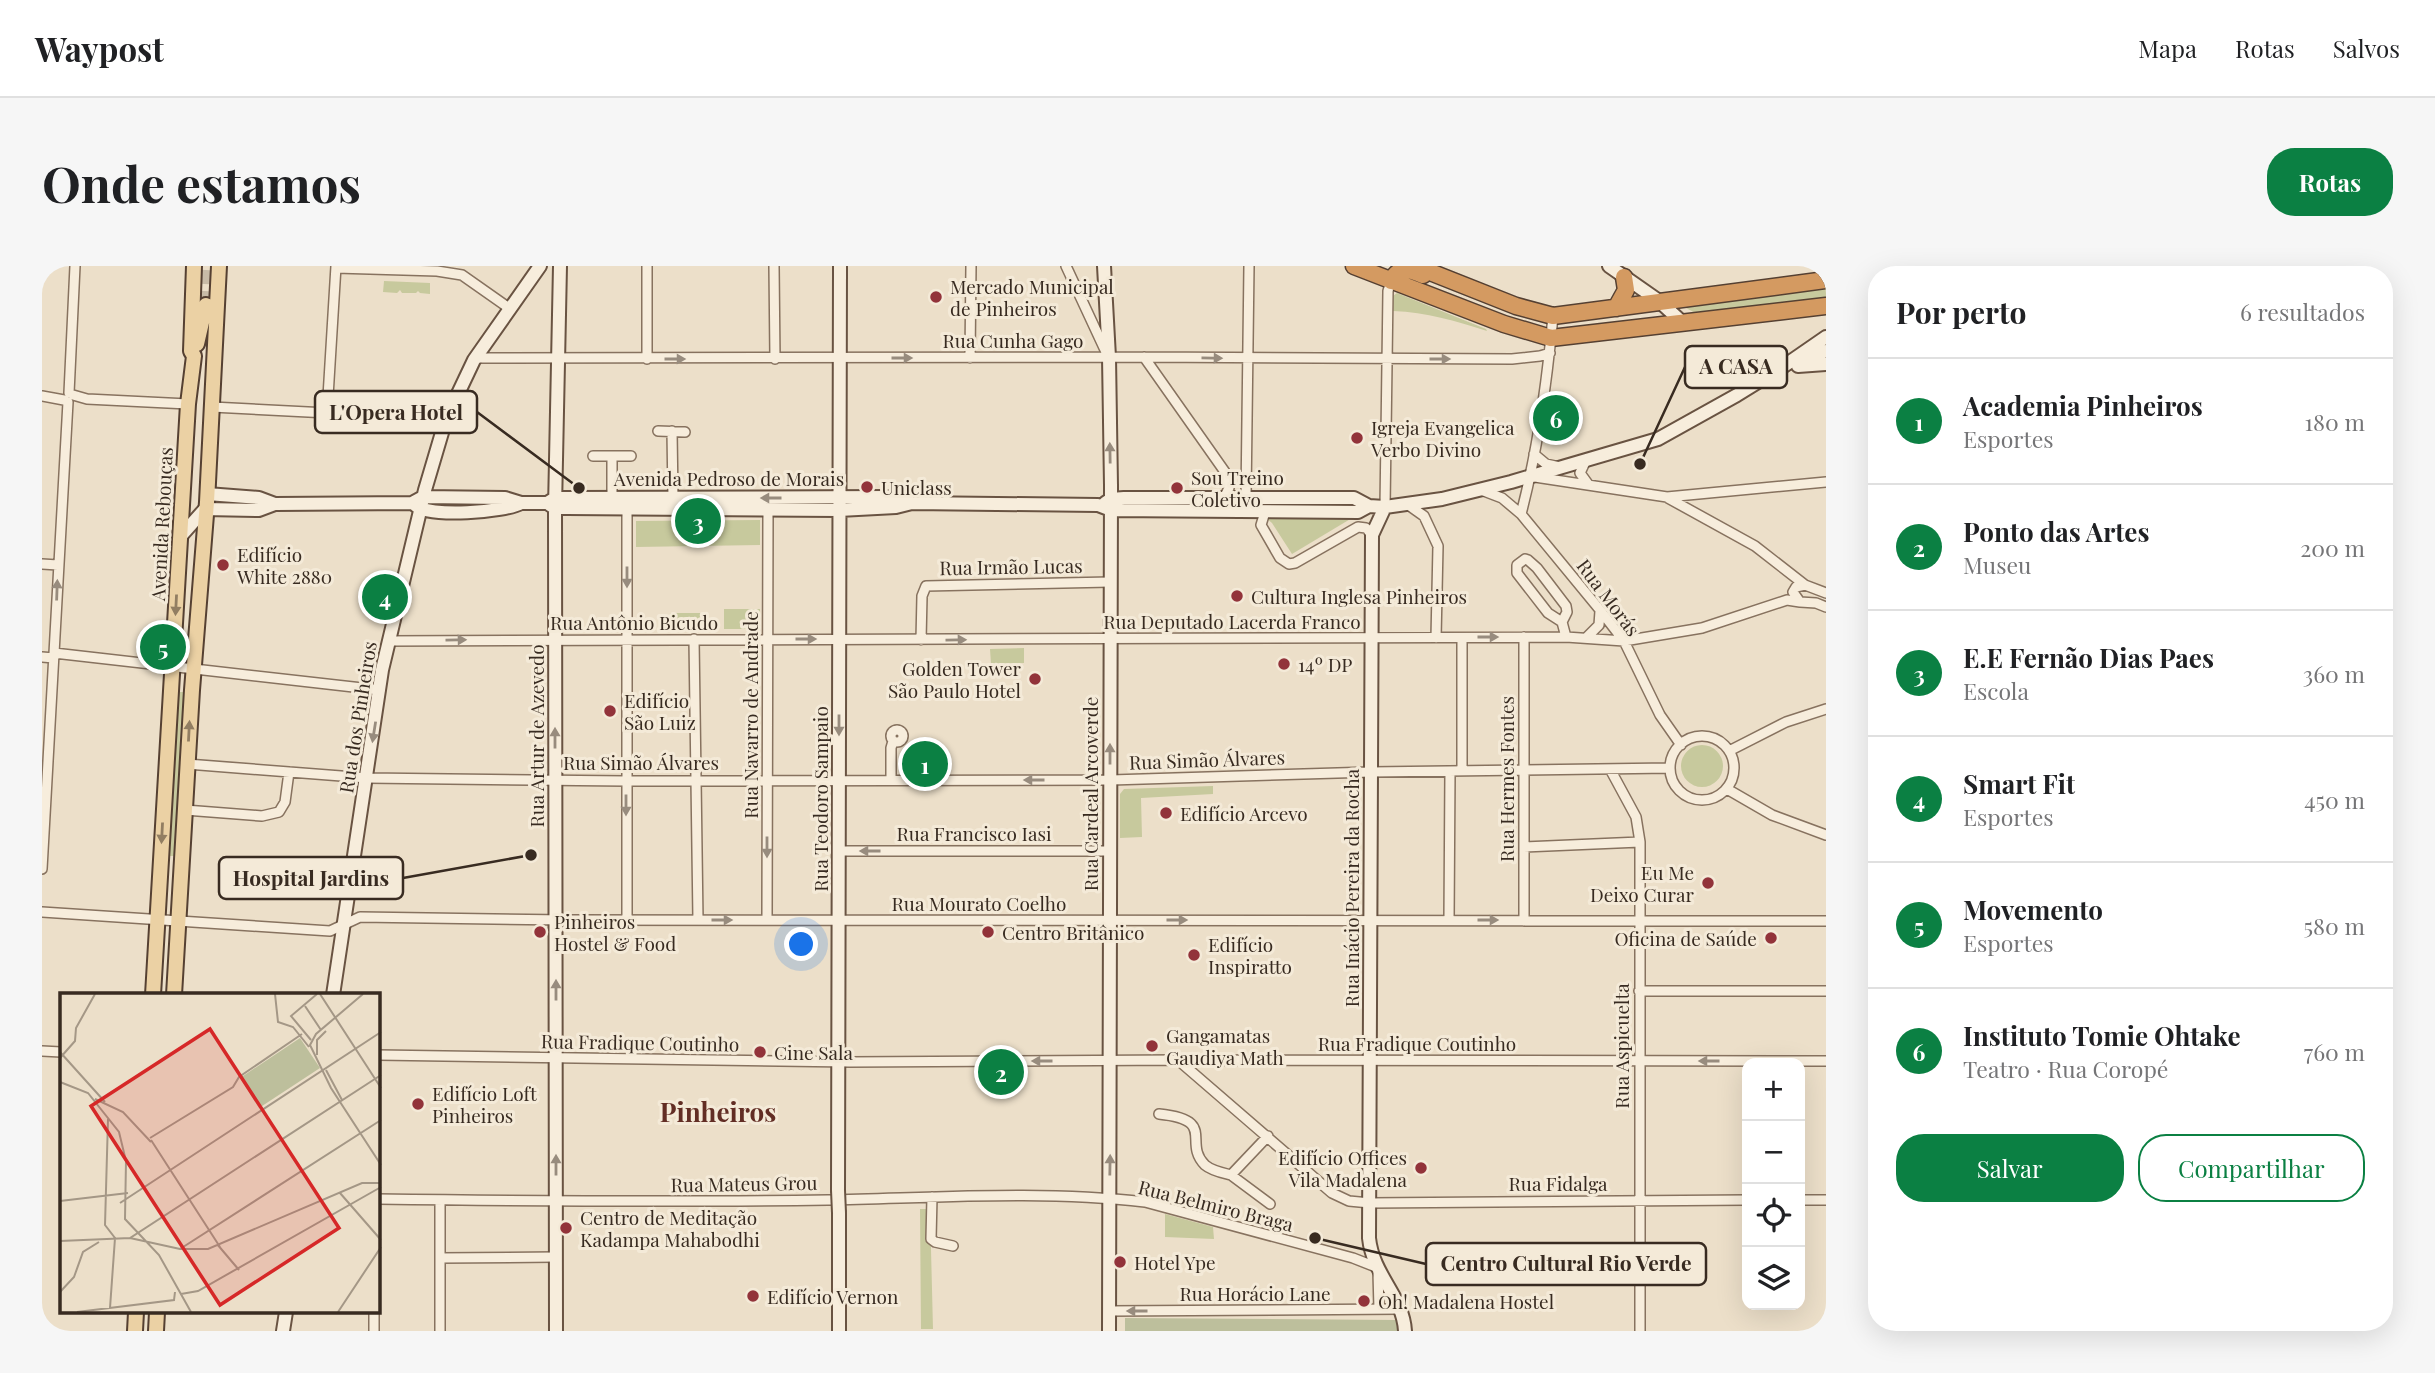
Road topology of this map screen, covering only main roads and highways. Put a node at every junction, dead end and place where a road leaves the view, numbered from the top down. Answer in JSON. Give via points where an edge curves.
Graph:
{"nodes":[{"id":1,"x":194,"y":266,"type":"edge"},
{"id":2,"x":219,"y":266,"type":"edge"},
{"id":3,"x":560,"y":266,"type":"edge"},
{"id":4,"x":840,"y":266,"type":"edge"},
{"id":5,"x":1104,"y":266,"type":"edge"},
{"id":6,"x":1354,"y":266,"type":"edge"},
{"id":7,"x":1415,"y":266,"type":"edge"},
{"id":8,"x":538,"y":268,"type":"edge"},
{"id":9,"x":1618,"y":270,"type":"edge"},
{"id":10,"x":1826,"y":280,"type":"edge"},
{"id":11,"x":1391,"y":281,"type":"junction"},
{"id":12,"x":559,"y":283,"type":"junction"},
{"id":13,"x":1659,"y":301,"type":"junction"},
{"id":14,"x":1508,"y":303,"type":"junction"},
{"id":15,"x":206,"y":305,"type":"tunnel mouth"},
{"id":16,"x":1825,"y":307,"type":"edge"},
{"id":17,"x":1616,"y":308,"type":"junction"},
{"id":18,"x":1683,"y":323,"type":"junction"},
{"id":19,"x":1826,"y":337,"type":"edge"},
{"id":20,"x":1826,"y":351,"type":"edge"},
{"id":21,"x":194,"y":356,"type":"junction"},
{"id":22,"x":1826,"y":364,"type":"edge"},
{"id":23,"x":1783,"y":367,"type":"junction"},
{"id":24,"x":206,"y":455,"type":"dead end"},
{"id":25,"x":207,"y":494,"type":"junction"},
{"id":26,"x":418,"y":503,"type":"junction"},
{"id":27,"x":552,"y":503,"type":"junction"},
{"id":28,"x":275,"y":504,"type":"junction"},
{"id":29,"x":839,"y":504,"type":"junction"},
{"id":30,"x":1108,"y":504,"type":"junction"},
{"id":31,"x":1385,"y":507,"type":"junction"},
{"id":32,"x":205,"y":509,"type":"junction"},
{"id":33,"x":1364,"y":509,"type":"junction"},
{"id":34,"x":180,"y":537,"type":"junction"},
{"id":35,"x":153,"y":993,"type":"edge"},
{"id":36,"x":174,"y":993,"type":"edge"},
{"id":37,"x":333,"y":993,"type":"edge"},
{"id":38,"x":556,"y":1331,"type":"edge"},
{"id":39,"x":839,"y":1331,"type":"edge"},
{"id":40,"x":1109,"y":1331,"type":"edge"},
{"id":41,"x":1405,"y":1331,"type":"edge"}],
"edges":[{"from":1,"to":21,"type":"main road","name":"Avenida Rebouças"},
{"from":2,"to":25,"type":"main road"},
{"from":3,"to":12,"type":"main road","name":"Rua Artur de Azevedo"},
{"from":4,"to":29,"type":"main road","name":"Rua Teodoro Sampaio"},
{"from":30,"to":5,"type":"main road","name":"Rua Cardeal Arcoverde","one_way":true},
{"from":6,"to":11,"type":"highway"},
{"from":7,"to":14,"type":"highway"},
{"from":8,"to":12,"type":"main road","via":[[552,272]]},
{"from":8,"to":26,"type":"main road","name":"Rua dos Pinheiros","via":[[476,358],[446,419]]},
{"from":9,"to":13,"type":"main road"},
{"from":9,"to":17,"type":"highway","via":[[1626,290]]},
{"from":10,"to":13,"type":"highway"},
{"from":11,"to":14,"type":"highway","via":[[1395,271],[1405,268],[1496,304]]},
{"from":11,"to":18,"type":"highway","via":[[1551,345]]},
{"from":12,"to":27,"type":"main road","name":"Rua Artur de Azevedo"},
{"from":13,"to":17,"type":"highway"},
{"from":13,"to":18,"type":"main road"},
{"from":14,"to":17,"type":"highway","via":[[1553,316]]},
{"from":15,"to":21,"type":"main road"},
{"from":16,"to":18,"type":"highway"},
{"from":19,"to":23,"type":"main road","name":"Avenida Pedroso de Morais"},
{"from":20,"to":23,"type":"main road","name":"Avenida Pedroso de Morais"},
{"from":21,"to":34,"type":"main road","name":"Avenida Rebouças"},
{"from":22,"to":23,"type":"main road"},
{"from":23,"to":31,"type":"main road","name":"Avenida Pedroso de Morais","via":[[1658,439],[1481,490]]},
{"from":24,"to":32,"type":"main road"},
{"from":25,"to":28,"type":"main road","name":"Avenida Pedroso de Morais","via":[[259,498]]},
{"from":25,"to":32,"type":"main road"},
{"from":26,"to":27,"type":"main road","name":"Avenida Pedroso de Morais","via":[[505,498]]},
{"from":26,"to":28,"type":"main road","name":"Avenida Pedroso de Morais"},
{"from":26,"to":37,"type":"main road","name":"Rua dos Pinheiros","one_way":true,"via":[[388,641]]},
{"from":29,"to":27,"type":"main road","name":"Avenida Pedroso de Morais","one_way":true,"via":[[673,498]]},
{"from":27,"to":29,"type":"main road","name":"Avenida Pedroso de Morais","via":[[628,509],[768,510]]},
{"from":38,"to":27,"type":"main road","name":"Rua Artur de Azevedo","one_way":true},
{"from":28,"to":32,"type":"main road","name":"Avenida Pedroso de Morais","via":[[259,510]]},
{"from":29,"to":30,"type":"main road","name":"Avenida Pedroso de Morais","via":[[896,508],[912,503]]},
{"from":29,"to":39,"type":"main road","name":"Rua Teodoro Sampaio","one_way":true,"bridge":true},
{"from":30,"to":33,"type":"main road","name":"Avenida Pedroso de Morais","via":[[1265,512]]},
{"from":30,"to":33,"type":"main road","name":"Avenida Pedroso de Morais","via":[[1354,498]]},
{"from":40,"to":30,"type":"main road","name":"Rua Cardeal Arcoverde","one_way":true},
{"from":31,"to":33,"type":"main road","name":"Avenida Pedroso de Morais"},
{"from":31,"to":41,"type":"main road","name":"Rua Inácio Pereira da Rocha","via":[[1372,535],[1370,1248],[1401,1310]]},
{"from":32,"to":34,"type":"main road"},
{"from":36,"to":32,"type":"main road","one_way":true},
{"from":34,"to":35,"type":"main road","name":"Avenida Rebouças","one_way":true}]}
